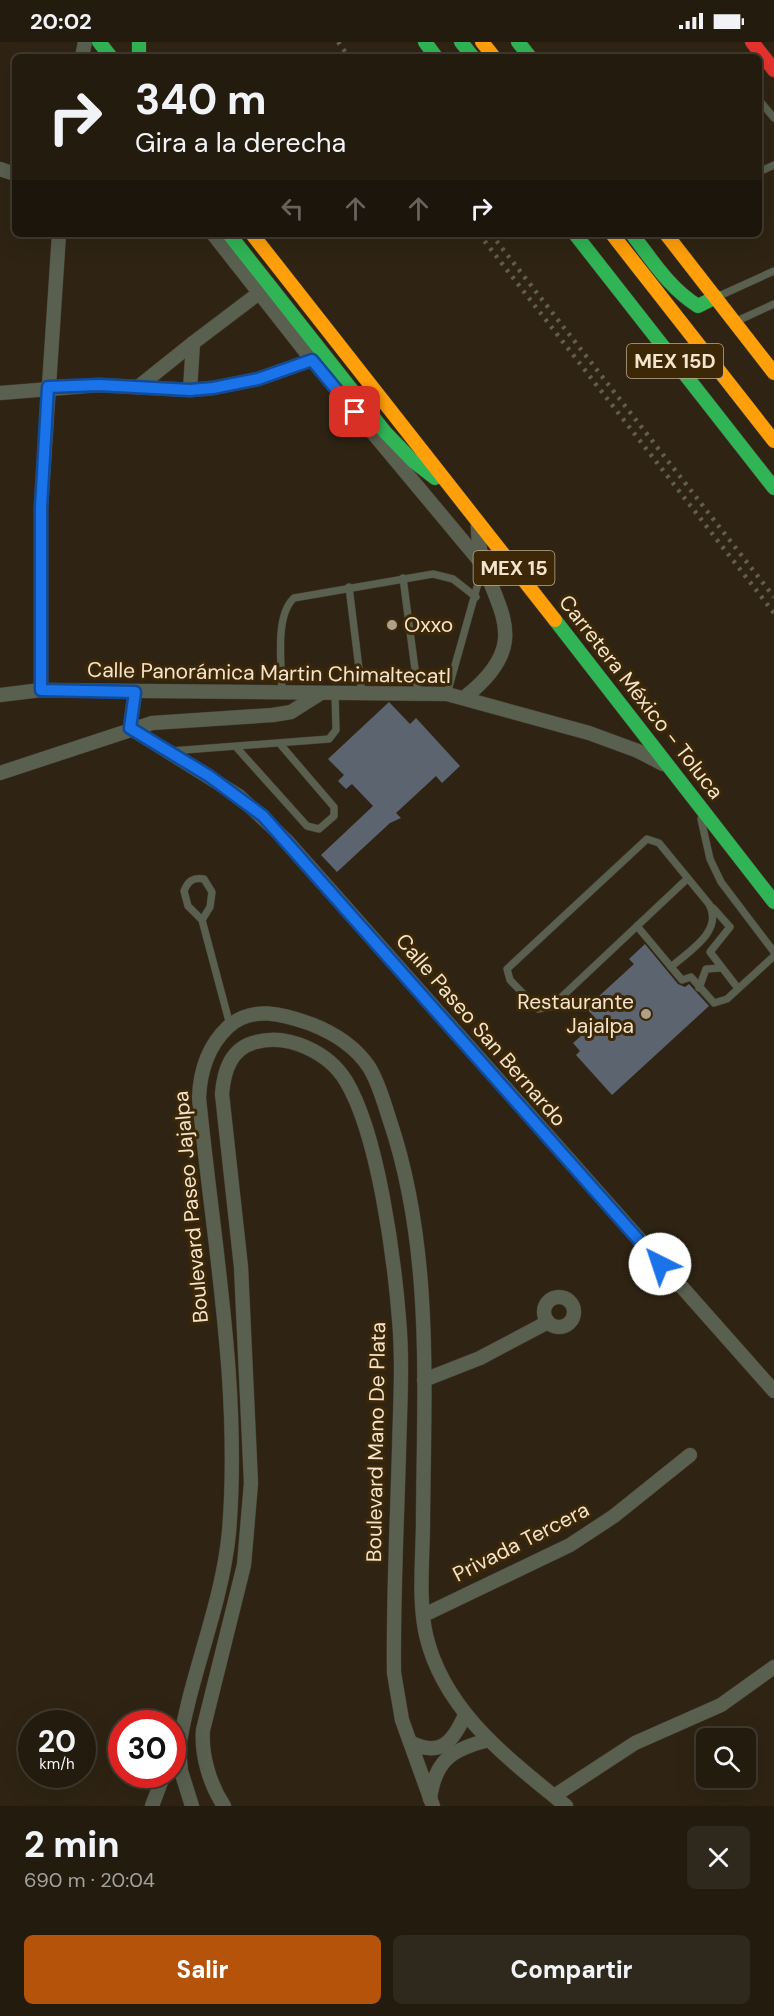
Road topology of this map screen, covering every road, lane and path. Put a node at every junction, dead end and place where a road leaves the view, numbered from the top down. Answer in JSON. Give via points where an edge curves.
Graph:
{"nodes":[{"id":1,"x":99,"y":42,"type":"edge"},
{"id":2,"x":461,"y":42,"type":"edge"},
{"id":3,"x":482,"y":42,"type":"edge"},
{"id":4,"x":518,"y":42,"type":"edge"},
{"id":5,"x":752,"y":42,"type":"edge"},
{"id":6,"x":109,"y":54,"type":"edge"},
{"id":7,"x":471,"y":54,"type":"edge"},
{"id":8,"x":492,"y":54,"type":"edge"},
{"id":9,"x":528,"y":54,"type":"edge"},
{"id":10,"x":761,"y":54,"type":"edge"},
{"id":11,"x":762,"y":55,"type":"edge"},
{"id":12,"x":774,"y":70,"type":"edge"},
{"id":13,"x":762,"y":104,"type":"edge"},
{"id":14,"x":774,"y":118,"type":"edge"},
{"id":15,"x":59,"y":237,"type":"edge"},
{"id":16,"x":215,"y":237,"type":"edge"},
{"id":17,"x":232,"y":237,"type":"edge"},
{"id":18,"x":254,"y":237,"type":"edge"},
{"id":19,"x":577,"y":237,"type":"edge"},
{"id":20,"x":614,"y":237,"type":"edge"},
{"id":21,"x":634,"y":237,"type":"edge"},
{"id":22,"x":670,"y":237,"type":"edge"},
{"id":23,"x":774,"y":271,"type":"edge"},
{"id":24,"x":259,"y":292,"type":"junction"},
{"id":25,"x":716,"y":297,"type":"junction"},
{"id":26,"x":774,"y":304,"type":"edge"},
{"id":27,"x":734,"y":322,"type":"junction"},
{"id":28,"x":193,"y":343,"type":"junction"},
{"id":29,"x":312,"y":360,"type":"junction"},
{"id":30,"x":774,"y":373,"type":"edge"},
{"id":31,"x":48,"y":387,"type":"junction"},
{"id":32,"x":138,"y":387,"type":"junction"},
{"id":33,"x":190,"y":390,"type":"junction"},
{"id":34,"x":0,"y":393,"type":"edge"},
{"id":35,"x":774,"y":441,"type":"edge"},
{"id":36,"x":392,"y":457,"type":"junction"},
{"id":37,"x":432,"y":477,"type":"junction"},
{"id":38,"x":450,"y":486,"type":"junction"},
{"id":39,"x":774,"y":488,"type":"edge"},
{"id":40,"x":478,"y":522,"type":"junction"},
{"id":41,"x":483,"y":565,"type":"junction"},
{"id":42,"x":403,"y":578,"type":"junction"},
{"id":43,"x":349,"y":587,"type":"junction"},
{"id":44,"x":476,"y":597,"type":"junction"},
{"id":45,"x":41,"y":690,"type":"junction"},
{"id":46,"x":135,"y":692,"type":"junction"},
{"id":47,"x":418,"y":692,"type":"junction"},
{"id":48,"x":282,"y":693,"type":"junction"},
{"id":49,"x":328,"y":693,"type":"junction"},
{"id":50,"x":362,"y":693,"type":"junction"},
{"id":51,"x":447,"y":693,"type":"junction"},
{"id":52,"x":0,"y":694,"type":"edge"},
{"id":53,"x":465,"y":697,"type":"junction"},
{"id":54,"x":130,"y":728,"type":"junction"},
{"id":55,"x":280,"y":744,"type":"junction"},
{"id":56,"x":237,"y":748,"type":"junction"},
{"id":57,"x":168,"y":752,"type":"junction"},
{"id":58,"x":669,"y":768,"type":"junction"},
{"id":59,"x":0,"y":772,"type":"edge"},
{"id":60,"x":698,"y":804,"type":"junction"},
{"id":61,"x":687,"y":879,"type":"junction"},
{"id":62,"x":774,"y":902,"type":"edge"},
{"id":63,"x":709,"y":904,"type":"junction"},
{"id":64,"x":202,"y":920,"type":"junction"},
{"id":65,"x":637,"y":926,"type":"junction"},
{"id":66,"x":774,"y":954,"type":"edge"},
{"id":67,"x":671,"y":966,"type":"junction"},
{"id":68,"x":721,"y":968,"type":"junction"},
{"id":69,"x":736,"y":987,"type":"junction"},
{"id":70,"x":699,"y":988,"type":"junction"},
{"id":71,"x":230,"y":1025,"type":"junction"},
{"id":72,"x":397,"y":1143,"type":"junction"},
{"id":73,"x":372,"y":1150,"type":"junction"},
{"id":74,"x":241,"y":1267,"type":"junction"},
{"id":75,"x":217,"y":1268,"type":"junction"},
{"id":76,"x":548,"y":1322,"type":"dead end"},
{"id":77,"x":424,"y":1380,"type":"junction"},
{"id":78,"x":774,"y":1391,"type":"edge"},
{"id":79,"x":690,"y":1455,"type":"dead end"},
{"id":80,"x":424,"y":1614,"type":"junction"},
{"id":81,"x":774,"y":1667,"type":"edge"},
{"id":82,"x":186,"y":1712,"type":"edge"},
{"id":83,"x":465,"y":1715,"type":"junction"},
{"id":84,"x":489,"y":1740,"type":"junction"},
{"id":85,"x":410,"y":1742,"type":"junction"},
{"id":86,"x":202,"y":1744,"type":"junction"},
{"id":87,"x":186,"y":1750,"type":"edge"},
{"id":88,"x":159,"y":1788,"type":"edge"},
{"id":89,"x":186,"y":1788,"type":"edge"},
{"id":90,"x":554,"y":1796,"type":"junction"},
{"id":91,"x":427,"y":1804,"type":"edge"},
{"id":92,"x":152,"y":1806,"type":"edge"},
{"id":93,"x":192,"y":1806,"type":"edge"},
{"id":94,"x":225,"y":1806,"type":"edge"},
{"id":95,"x":566,"y":1806,"type":"edge"}],
"edges":[{"from":1,"to":6,"type":"main road"},
{"from":2,"to":7,"type":"main road"},
{"from":3,"to":8,"type":"main road"},
{"from":4,"to":9,"type":"main road"},
{"from":5,"to":10,"type":"main road"},
{"from":11,"to":12,"type":"main road"},
{"from":13,"to":14,"type":"lane"},
{"from":15,"to":31,"type":"street"},
{"from":16,"to":24,"type":"street"},
{"from":17,"to":37,"type":"main road","via":[[385,432]]},
{"from":18,"to":38,"type":"main road","name":"Carretera México - Toluca","number":"MEX 15"},
{"from":19,"to":39,"type":"main road","number":"MEX 15D"},
{"from":20,"to":35,"type":"main road","number":"MEX 15D"},
{"from":21,"to":25,"type":"main road","via":[[689,301],[698,306]]},
{"from":22,"to":25,"type":"main road"},
{"from":23,"to":25,"type":"lane"},
{"from":24,"to":28,"type":"street"},
{"from":24,"to":29,"type":"street"},
{"from":25,"to":27,"type":"main road"},
{"from":26,"to":27,"type":"lane"},
{"from":27,"to":30,"type":"main road"},
{"from":28,"to":32,"type":"street"},
{"from":28,"to":33,"type":"street"},
{"from":29,"to":33,"type":"street","via":[[258,379]]},
{"from":29,"to":36,"type":"street"},
{"from":31,"to":32,"type":"street"},
{"from":31,"to":34,"type":"street"},
{"from":31,"to":45,"type":"street","via":[[41,507]]},
{"from":32,"to":33,"type":"street"},
{"from":36,"to":37,"type":"main road","via":[[409,469]]},
{"from":36,"to":41,"type":"street"},
{"from":37,"to":38,"type":"main road"},
{"from":38,"to":40,"type":"main road","name":"Carretera México - Toluca","number":"MEX 15"},
{"from":40,"to":41,"type":"street"},
{"from":40,"to":58,"type":"main road","name":"Carretera México - Toluca","number":"MEX 15"},
{"from":41,"to":44,"type":"lane"},
{"from":41,"to":53,"type":"street","via":[[502,609],[504,645],[492,672]]},
{"from":42,"to":43,"type":"lane"},
{"from":42,"to":44,"type":"lane","via":[[443,576]]},
{"from":42,"to":47,"type":"lane"},
{"from":43,"to":48,"type":"lane","via":[[305,594],[287,604],[282,618]]},
{"from":43,"to":50,"type":"lane"},
{"from":44,"to":51,"type":"lane"},
{"from":45,"to":46,"type":"street","name":"Calle Panorámica Martin Chimaltecatl"},
{"from":45,"to":52,"type":"street","name":"Calle Panorámica Martin Chimaltecatl"},
{"from":46,"to":48,"type":"street","name":"Calle Panorámica Martin Chimaltecatl"},
{"from":46,"to":54,"type":"street"},
{"from":47,"to":50,"type":"street","name":"Calle Panorámica Martin Chimaltecatl"},
{"from":47,"to":51,"type":"street","name":"Calle Panorámica Martin Chimaltecatl"},
{"from":48,"to":49,"type":"street","name":"Calle Panorámica Martin Chimaltecatl"},
{"from":49,"to":50,"type":"street","name":"Calle Panorámica Martin Chimaltecatl"},
{"from":49,"to":54,"type":"street","via":[[291,712]]},
{"from":49,"to":55,"type":"lane","via":[[336,729],[333,735],[322,741]]},
{"from":51,"to":53,"type":"street","name":"Calle Panorámica Martin Chimaltecatl"},
{"from":53,"to":58,"type":"street","name":"Calle Panorámica Martin Chimaltecatl","via":[[614,742]]},
{"from":54,"to":57,"type":"street","name":"Calle Paseo San Bernardo"},
{"from":54,"to":59,"type":"street"},
{"from":55,"to":56,"type":"lane"},
{"from":55,"to":56,"type":"lane","via":[[334,807],[334,816],[319,828],[307,826]]},
{"from":56,"to":57,"type":"lane"},
{"from":57,"to":78,"type":"street","name":"Calle Paseo San Bernardo","via":[[239,796],[286,840]]},
{"from":58,"to":60,"type":"main road","name":"Carretera México - Toluca","number":"MEX 15"},
{"from":60,"to":62,"type":"main road","name":"Carretera México - Toluca","number":"MEX 15"},
{"from":60,"to":66,"type":"lane","via":[[718,877]]},
{"from":61,"to":63,"type":"lane"},
{"from":61,"to":65,"type":"lane"},
{"from":61,"to":65,"type":"lane","via":[[659,843],[648,839],[509,965],[507,975],[538,1009],[551,1007]]},
{"from":63,"to":67,"type":"lane","via":[[714,916],[710,931]]},
{"from":63,"to":68,"type":"lane","via":[[730,927],[710,952]]},
{"from":64,"to":64,"type":"lane","via":[[188,906],[183,891],[196,878],[204,879],[212,892],[210,907]]},
{"from":64,"to":71,"type":"lane"},
{"from":65,"to":67,"type":"lane"},
{"from":66,"to":69,"type":"lane"},
{"from":67,"to":70,"type":"lane","via":[[682,980],[691,977]]},
{"from":68,"to":69,"type":"lane"},
{"from":68,"to":70,"type":"lane","via":[[706,969]]},
{"from":69,"to":70,"type":"lane","via":[[723,1001],[714,1003]]},
{"from":71,"to":72,"type":"street","via":[[243,1017],[275,1013],[328,1030],[343,1040],[369,1068]]},
{"from":71,"to":75,"type":"street","name":"Boulevard Paseo Jajalpa","via":[[211,1049],[200,1081]]},
{"from":72,"to":73,"type":"street"},
{"from":72,"to":77,"type":"street","via":[[420,1272]]},
{"from":73,"to":74,"type":"street","name":"Boulevard Mano De Plata","via":[[354,1096],[332,1063],[316,1052],[281,1041],[250,1043],[238,1051],[224,1075],[222,1094]]},
{"from":73,"to":85,"type":"street","name":"Boulevard Mano De Plata","via":[[399,1320],[401,1398],[394,1673]]},
{"from":74,"to":75,"type":"street"},
{"from":74,"to":86,"type":"street","name":"Boulevard Mano De Plata","via":[[250,1508],[237,1599]]},
{"from":75,"to":82,"type":"street","name":"Boulevard Paseo Jajalpa","via":[[229,1414],[229,1532],[218,1593]]},
{"from":76,"to":77,"type":"street","via":[[480,1358]]},
{"from":77,"to":80,"type":"street"},
{"from":79,"to":80,"type":"street","name":"Privada Tercera","via":[[614,1516],[570,1545]]},
{"from":80,"to":83,"type":"street","via":[[433,1656]]},
{"from":81,"to":90,"type":"street","via":[[721,1705],[634,1743]]},
{"from":83,"to":84,"type":"street"},
{"from":83,"to":85,"type":"street","via":[[452,1740],[442,1746],[421,1748]]},
{"from":84,"to":90,"type":"street"},
{"from":84,"to":91,"type":"street","via":[[470,1744],[444,1759]]},
{"from":85,"to":91,"type":"street","name":"Boulevard Mano De Plata"},
{"from":86,"to":87,"type":"street"},
{"from":86,"to":94,"type":"street","name":"Boulevard Mano De Plata"},
{"from":88,"to":92,"type":"street"},
{"from":89,"to":93,"type":"street","name":"Boulevard Paseo Jajalpa"},
{"from":90,"to":95,"type":"street"}]}
